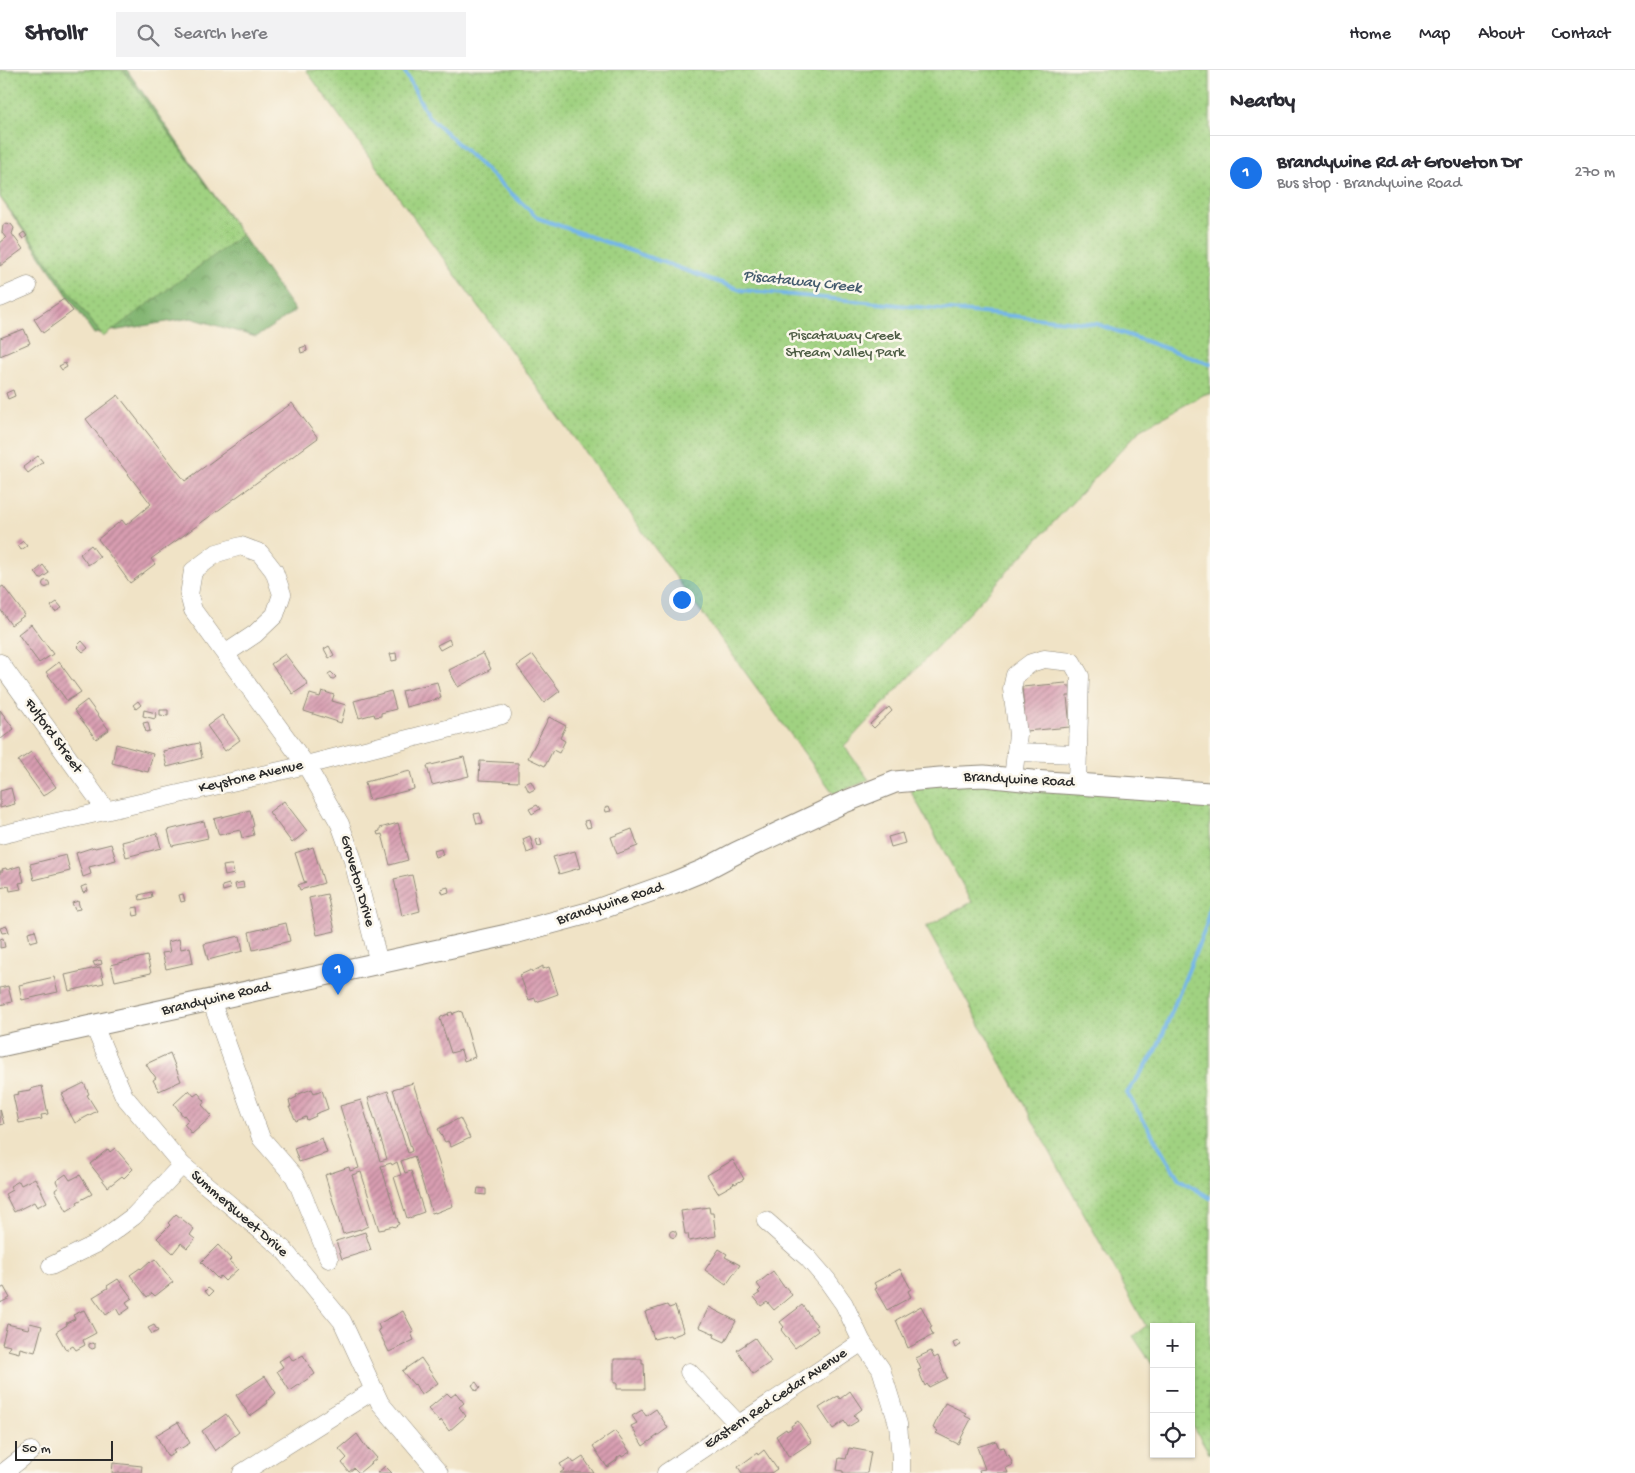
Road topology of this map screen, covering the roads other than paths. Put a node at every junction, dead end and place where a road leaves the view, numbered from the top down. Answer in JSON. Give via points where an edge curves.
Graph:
{"nodes":[{"id":1,"x":28,"y":286,"type":"dead end"},
{"id":2,"x":0,"y":298,"type":"edge"},
{"id":3,"x":225,"y":654,"type":"junction"},
{"id":4,"x":0,"y":663,"type":"edge"},
{"id":5,"x":502,"y":715,"type":"dead end"},
{"id":6,"x":1016,"y":752,"type":"junction"},
{"id":7,"x":1078,"y":754,"type":"junction"},
{"id":8,"x":306,"y":766,"type":"junction"},
{"id":9,"x":1013,"y":779,"type":"junction"},
{"id":10,"x":1078,"y":784,"type":"junction"},
{"id":11,"x":1208,"y":793,"type":"edge"},
{"id":12,"x":106,"y":810,"type":"junction"},
{"id":13,"x":0,"y":835,"type":"edge"},
{"id":14,"x":379,"y":963,"type":"junction"},
{"id":15,"x":211,"y":1000,"type":"junction"},
{"id":16,"x":94,"y":1026,"type":"junction"},
{"id":17,"x":0,"y":1046,"type":"edge"},
{"id":18,"x":182,"y":1165,"type":"junction"},
{"id":19,"x":766,"y":1220,"type":"dead end"},
{"id":20,"x":329,"y":1259,"type":"dead end"},
{"id":21,"x":50,"y":1266,"type":"dead end"},
{"id":22,"x":862,"y":1342,"type":"junction"},
{"id":23,"x":689,"y":1372,"type":"dead end"},
{"id":24,"x":374,"y":1390,"type":"junction"},
{"id":25,"x":738,"y":1424,"type":"junction"},
{"id":26,"x":31,"y":1450,"type":"dead end"},
{"id":27,"x":250,"y":1471,"type":"edge"},
{"id":28,"x":3,"y":1473,"type":"edge"},
{"id":29,"x":439,"y":1473,"type":"edge"},
{"id":30,"x":666,"y":1473,"type":"edge"},
{"id":31,"x":901,"y":1473,"type":"edge"}],
"edges":[{"from":1,"to":2,"type":"street"},
{"from":3,"to":3,"type":"street","name":"Groveton Drive","via":[[193,610],[189,596],[193,571],[217,553],[241,546],[260,553],[274,571],[282,594],[275,615],[256,634]]},
{"from":3,"to":8,"type":"street","name":"Groveton Drive"},
{"from":4,"to":12,"type":"street","name":"Fulford Street"},
{"from":5,"to":8,"type":"street","name":"Keystone Avenue"},
{"from":6,"to":7,"type":"street"},
{"from":6,"to":7,"type":"street","via":[[1018,734],[1012,689],[1016,675],[1031,663],[1044,659],[1072,662],[1080,676]]},
{"from":6,"to":9,"type":"street"},
{"from":7,"to":10,"type":"street"},
{"from":8,"to":12,"type":"street","name":"Keystone Avenue"},
{"from":8,"to":14,"type":"street","name":"Groveton Drive","via":[[346,840]]},
{"from":9,"to":10,"type":"main road","name":"Brandywine Road"},
{"from":9,"to":14,"type":"main road","name":"Brandywine Road","via":[[984,776],[895,782],[842,803],[702,871],[588,913]]},
{"from":10,"to":11,"type":"main road","name":"Brandywine Road"},
{"from":12,"to":13,"type":"street","name":"Keystone Avenue"},
{"from":14,"to":15,"type":"main road","name":"Brandywine Road"},
{"from":15,"to":16,"type":"main road","name":"Brandywine Road"},
{"from":15,"to":20,"type":"street","via":[[261,1138],[294,1176]]},
{"from":16,"to":17,"type":"main road","name":"Brandywine Road"},
{"from":16,"to":18,"type":"street","name":"Summersweet Drive","via":[[124,1096]]},
{"from":18,"to":21,"type":"street","via":[[134,1216],[96,1244]]},
{"from":18,"to":24,"type":"street","name":"Summersweet Drive","via":[[283,1249],[342,1321]]},
{"from":19,"to":22,"type":"street","via":[[827,1280],[844,1304]]},
{"from":22,"to":25,"type":"street","name":"Eastern Red Cedar Avenue"},
{"from":22,"to":31,"type":"street","via":[[882,1369],[898,1424]]},
{"from":23,"to":25,"type":"street"},
{"from":24,"to":27,"type":"street"},
{"from":24,"to":29,"type":"street","name":"Summersweet Drive","via":[[380,1403]]},
{"from":25,"to":30,"type":"street","name":"Eastern Red Cedar Avenue"},
{"from":26,"to":28,"type":"street"}]}
